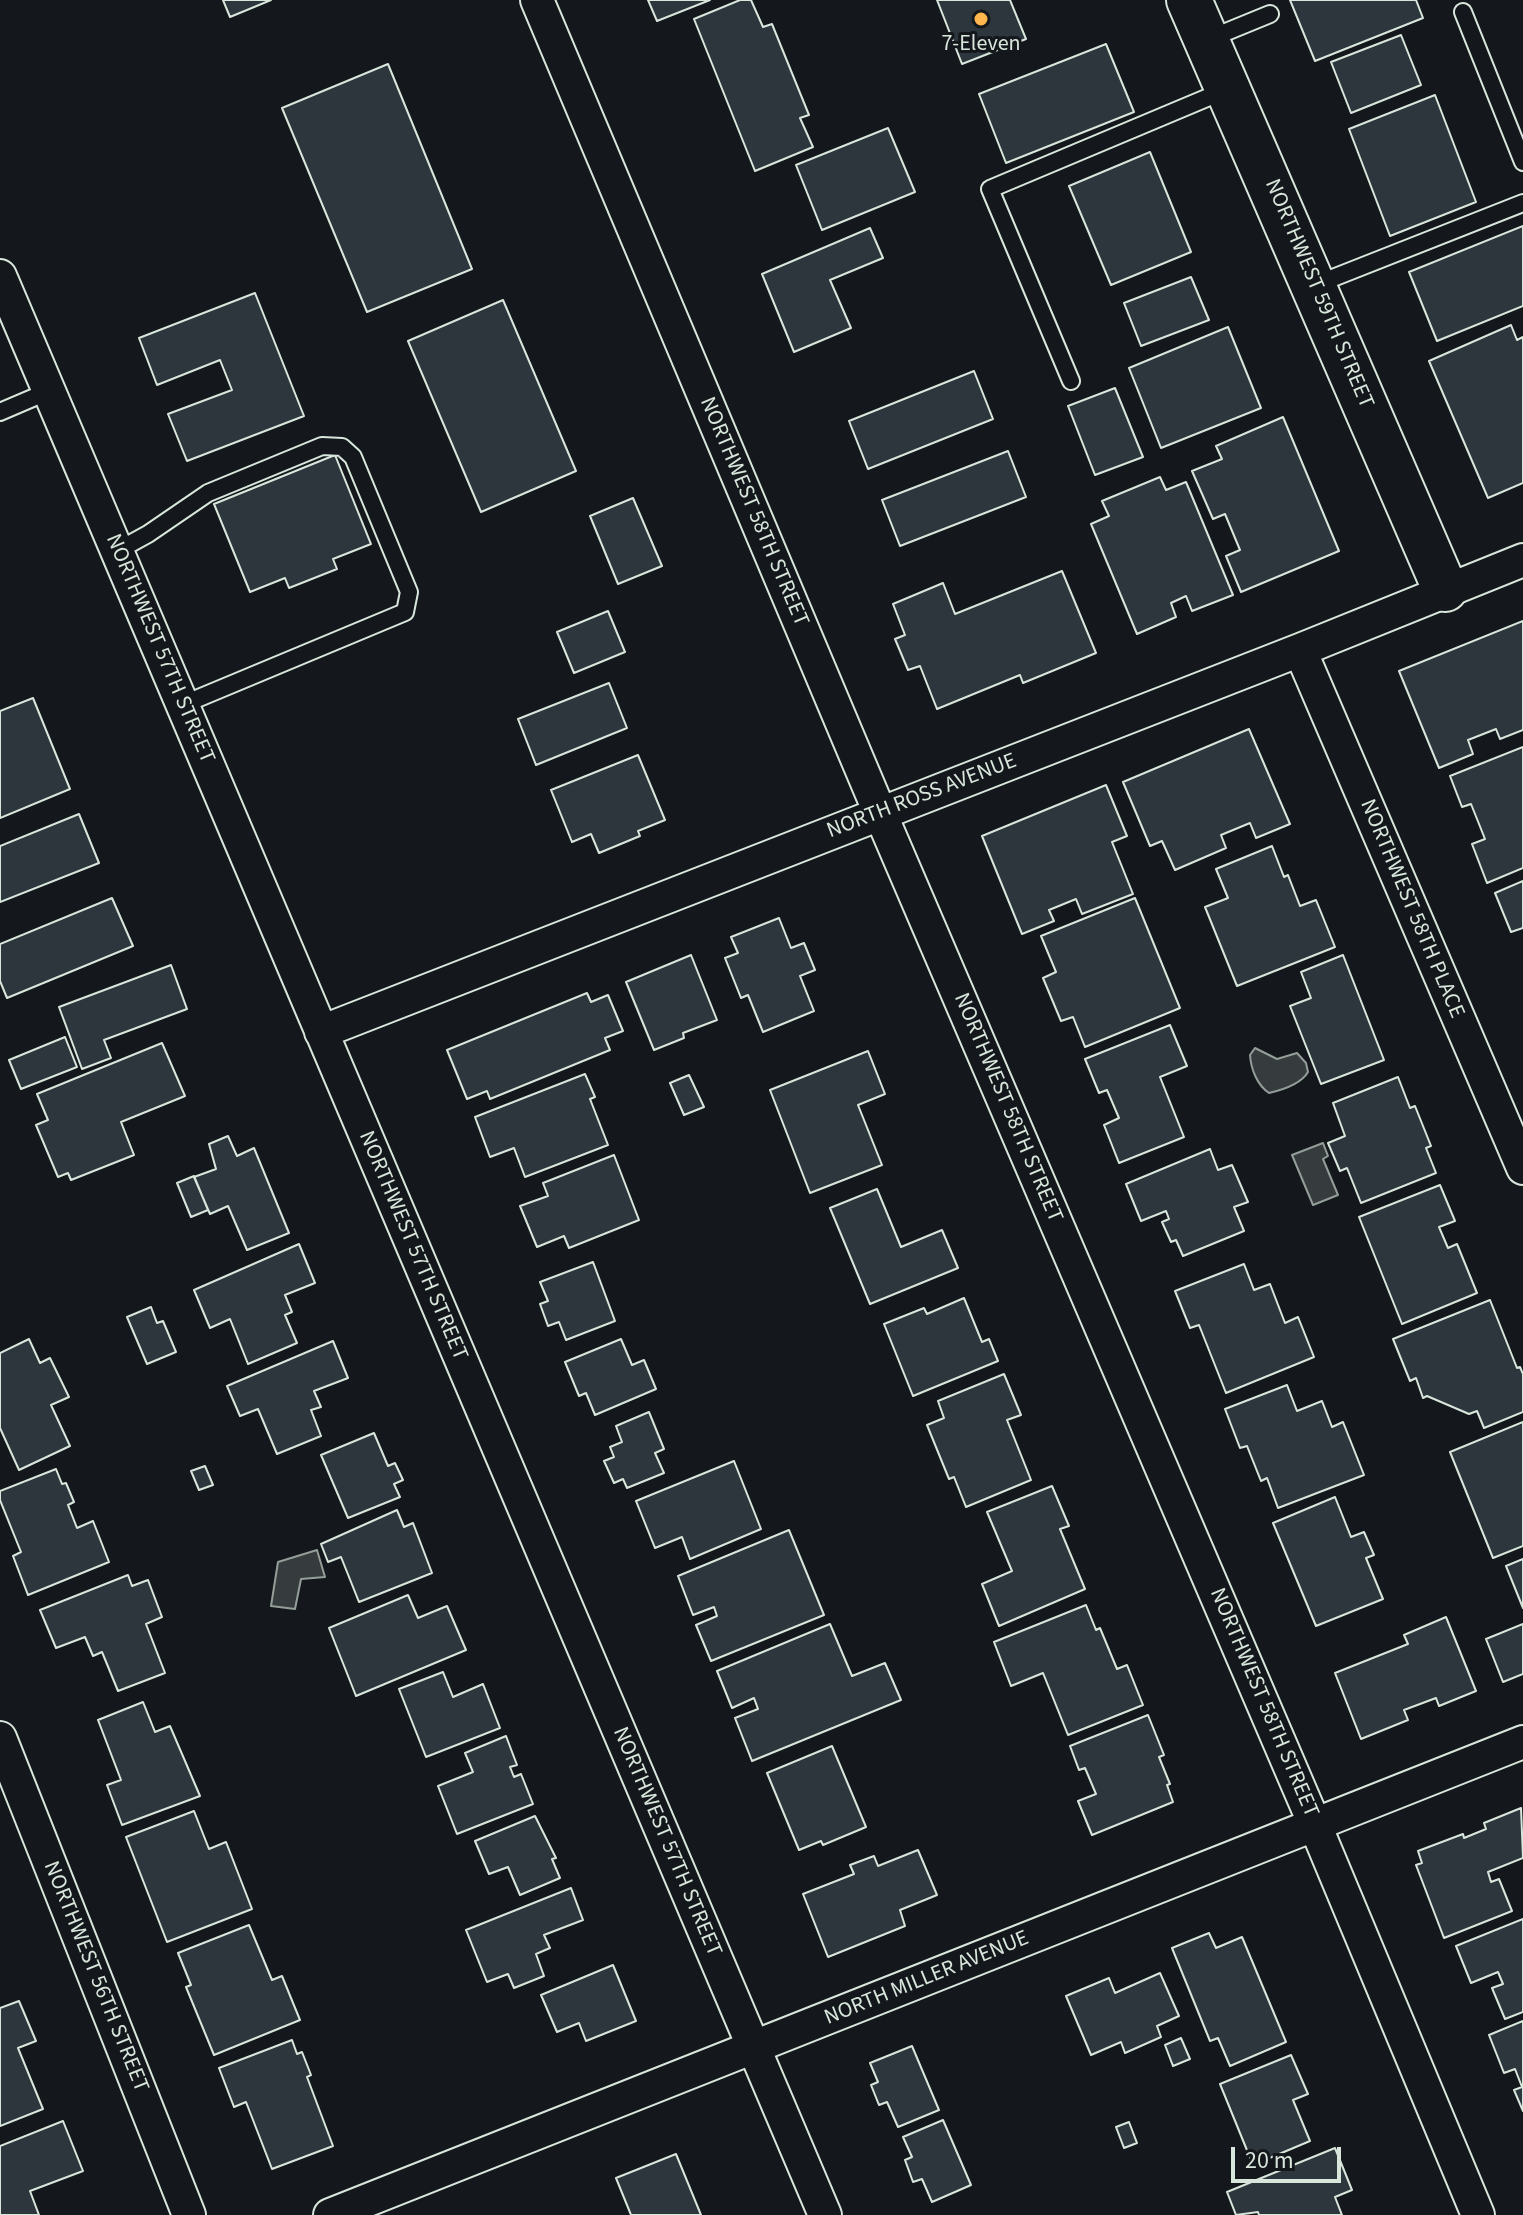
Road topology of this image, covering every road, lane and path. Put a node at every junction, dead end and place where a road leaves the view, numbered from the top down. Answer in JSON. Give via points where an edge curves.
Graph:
{"nodes":[{"id":1,"x":537,"y":0,"type":"edge"},
{"id":2,"x":1189,"y":0,"type":"edge"},
{"id":3,"x":1463,"y":12,"type":"dead end"},
{"id":4,"x":1270,"y":14,"type":"dead end"},
{"id":5,"x":1207,"y":40,"type":"junction"},
{"id":6,"x":1229,"y":89,"type":"junction"},
{"id":7,"x":1523,"y":162,"type":"edge"},
{"id":8,"x":1523,"y":203,"type":"edge"},
{"id":9,"x":0,"y":276,"type":"edge"},
{"id":10,"x":1314,"y":286,"type":"junction"},
{"id":11,"x":1071,"y":381,"type":"dead end"},
{"id":12,"x":49,"y":391,"type":"junction"},
{"id":13,"x":0,"y":412,"type":"edge"},
{"id":14,"x":117,"y":551,"type":"junction"},
{"id":15,"x":1523,"y":560,"type":"edge"},
{"id":16,"x":1445,"y":589,"type":"junction"},
{"id":17,"x":1300,"y":650,"type":"junction"},
{"id":18,"x":182,"y":705,"type":"junction"},
{"id":19,"x":880,"y":813,"type":"junction"},
{"id":20,"x":321,"y":1032,"type":"junction"},
{"id":21,"x":1523,"y":1168,"type":"edge"},
{"id":22,"x":0,"y":1738,"type":"edge"},
{"id":23,"x":1523,"y":1742,"type":"edge"},
{"id":24,"x":1315,"y":1825,"type":"junction"},
{"id":25,"x":754,"y":2048,"type":"junction"},
{"id":26,"x":189,"y":2215,"type":"edge"},
{"id":27,"x":330,"y":2215,"type":"edge"},
{"id":28,"x":825,"y":2215,"type":"edge"},
{"id":29,"x":1478,"y":2215,"type":"edge"}],
"edges":[{"from":1,"to":19,"type":"street","name":"NORTHWEST 58TH STREET"},
{"from":2,"to":5,"type":"street","name":"NORTHWEST 59TH STREET"},
{"from":3,"to":7,"type":"lane"},
{"from":4,"to":5,"type":"lane"},
{"from":5,"to":6,"type":"street","name":"NORTHWEST 59TH STREET"},
{"from":6,"to":10,"type":"street","name":"NORTHWEST 59TH STREET"},
{"from":6,"to":11,"type":"lane","via":[[990,189]]},
{"from":8,"to":10,"type":"lane"},
{"from":9,"to":12,"type":"street","name":"NORTHWEST 57TH STREET"},
{"from":10,"to":16,"type":"street","name":"NORTHWEST 59TH STREET"},
{"from":12,"to":13,"type":"lane"},
{"from":12,"to":14,"type":"street","name":"NORTHWEST 57TH STREET"},
{"from":14,"to":18,"type":"street","name":"NORTHWEST 57TH STREET"},
{"from":14,"to":18,"type":"lane","via":[[208,493],[322,446],[342,447],[353,457],[409,592],[405,612]]},
{"from":15,"to":16,"type":"street","name":"NORTH ROSS AVENUE"},
{"from":16,"to":17,"type":"street","name":"NORTH ROSS AVENUE"},
{"from":17,"to":19,"type":"street","name":"NORTH ROSS AVENUE"},
{"from":17,"to":21,"type":"street","name":"NORTHWEST 58TH PLACE"},
{"from":18,"to":20,"type":"street","name":"NORTHWEST 57TH STREET"},
{"from":19,"to":20,"type":"street","name":"NORTH ROSS AVENUE"},
{"from":19,"to":24,"type":"street","name":"NORTHWEST 58TH STREET"},
{"from":20,"to":25,"type":"street","name":"NORTHWEST 57TH STREET"},
{"from":22,"to":26,"type":"street","name":"NORTHWEST 56TH STREET"},
{"from":23,"to":24,"type":"street","name":"NORTH MILLER AVENUE"},
{"from":24,"to":25,"type":"street","name":"NORTH MILLER AVENUE"},
{"from":24,"to":29,"type":"street","name":"NORTHWEST 58TH STREET"},
{"from":25,"to":27,"type":"street","name":"NORTH MILLER AVENUE"},
{"from":25,"to":28,"type":"street","name":"NORTHWEST 57TH STREET"}]}
